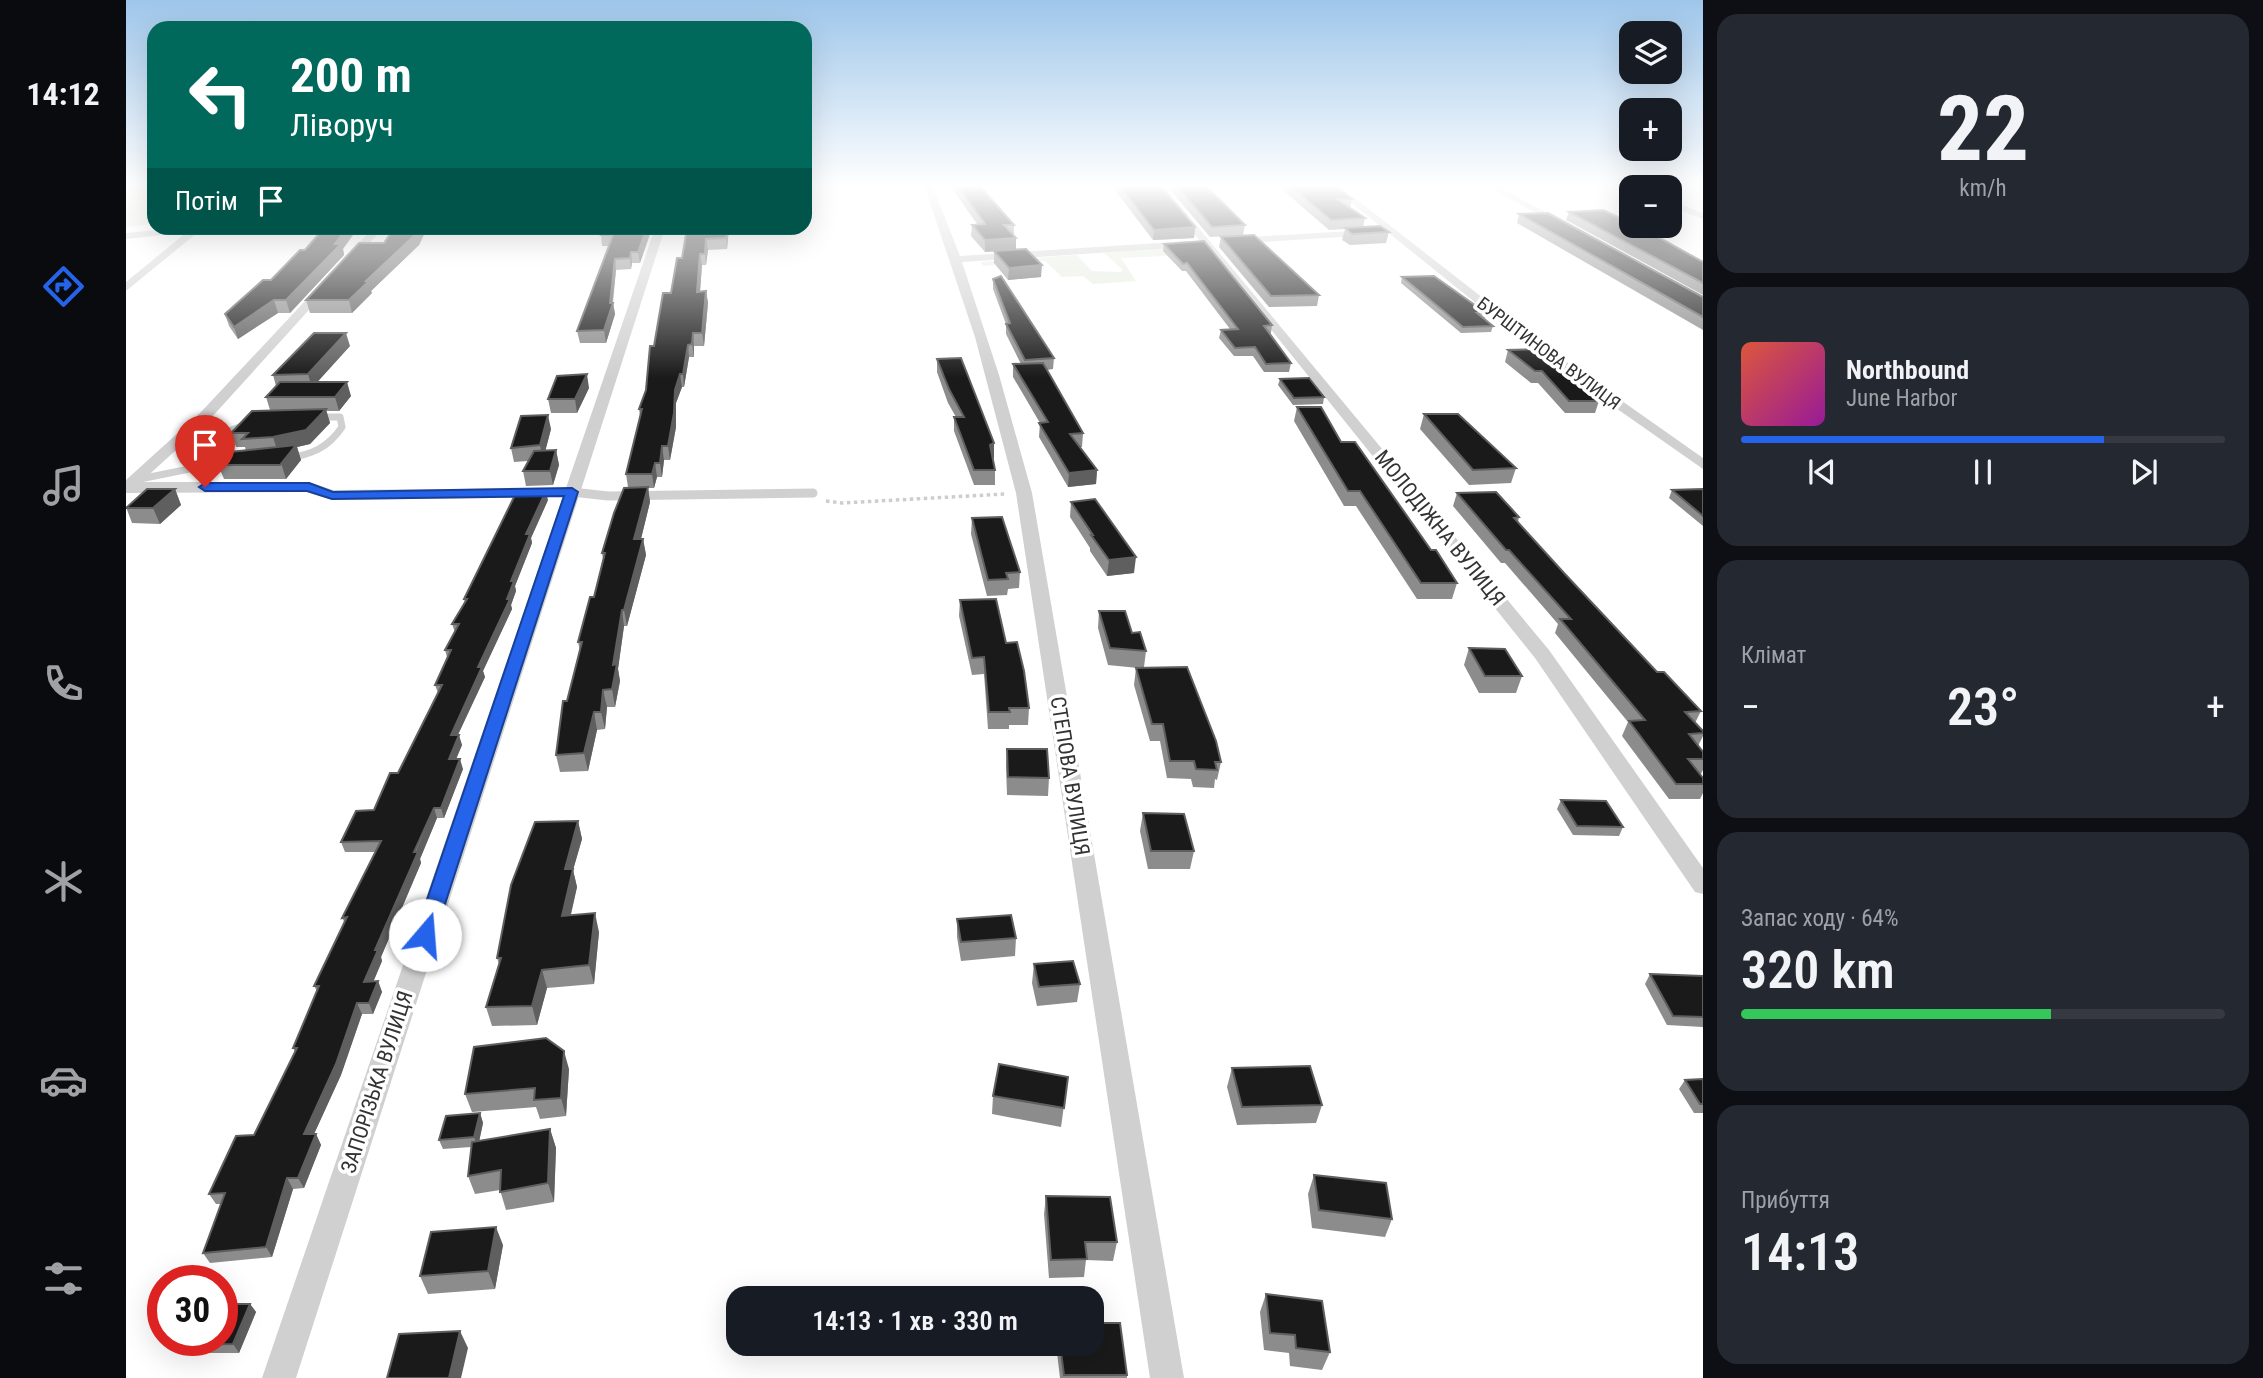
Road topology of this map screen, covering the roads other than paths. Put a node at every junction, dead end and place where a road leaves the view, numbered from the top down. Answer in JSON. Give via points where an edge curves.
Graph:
{"nodes":[{"id":1,"x":172,"y":249,"type":"edge"},
{"id":2,"x":359,"y":249,"type":"edge"},
{"id":3,"x":654,"y":249,"type":"edge"},
{"id":4,"x":954,"y":249,"type":"edge"},
{"id":5,"x":1109,"y":249,"type":"edge"},
{"id":6,"x":1213,"y":249,"type":"edge"},
{"id":7,"x":1411,"y":249,"type":"edge"},
{"id":8,"x":958,"y":259,"type":"junction"},
{"id":9,"x":126,"y":288,"type":"edge"},
{"id":10,"x":300,"y":416,"type":"edge"},
{"id":11,"x":261,"y":419,"type":"edge"},
{"id":12,"x":280,"y":458,"type":"edge"},
{"id":13,"x":248,"y":459,"type":"edge"},
{"id":14,"x":1703,"y":465,"type":"edge"},
{"id":15,"x":204,"y":466,"type":"junction"},
{"id":16,"x":129,"y":485,"type":"edge"},
{"id":17,"x":572,"y":492,"type":"junction"},
{"id":18,"x":813,"y":493,"type":"road end"},
{"id":19,"x":1703,"y":886,"type":"edge"},
{"id":20,"x":279,"y":1378,"type":"edge"},
{"id":21,"x":1167,"y":1378,"type":"edge"}],
"edges":[{"from":1,"to":9,"type":"street"},
{"from":2,"to":16,"type":"street","via":[[206,415]]},
{"from":3,"to":17,"type":"street","name":"ЗАПОРІЗЬКА ВУЛИЦЯ"},
{"from":4,"to":8,"type":"street","name":"СТЕПОВА ВУЛИЦЯ"},
{"from":5,"to":8,"type":"street"},
{"from":6,"to":19,"type":"street","name":"МОЛОДІЖНА ВУЛИЦЯ","via":[[1542,654]]},
{"from":7,"to":14,"type":"street","name":"БУРШТИНОВА ВУЛИЦЯ","via":[[1547,354]]},
{"from":8,"to":21,"type":"street","name":"СТЕПОВА ВУЛИЦЯ","via":[[1024,493]]},
{"from":10,"to":12,"type":"lane","via":[[340,417],[342,427],[332,442],[309,453]]},
{"from":11,"to":15,"type":"lane","via":[[216,436]]},
{"from":13,"to":15,"type":"lane"},
{"from":15,"to":16,"type":"lane"},
{"from":16,"to":17,"type":"street","via":[[309,487],[332,495]]},
{"from":17,"to":18,"type":"lane","via":[[608,496]]},
{"from":17,"to":20,"type":"street","name":"ЗАПОРІЗЬКА ВУЛИЦЯ"}]}
